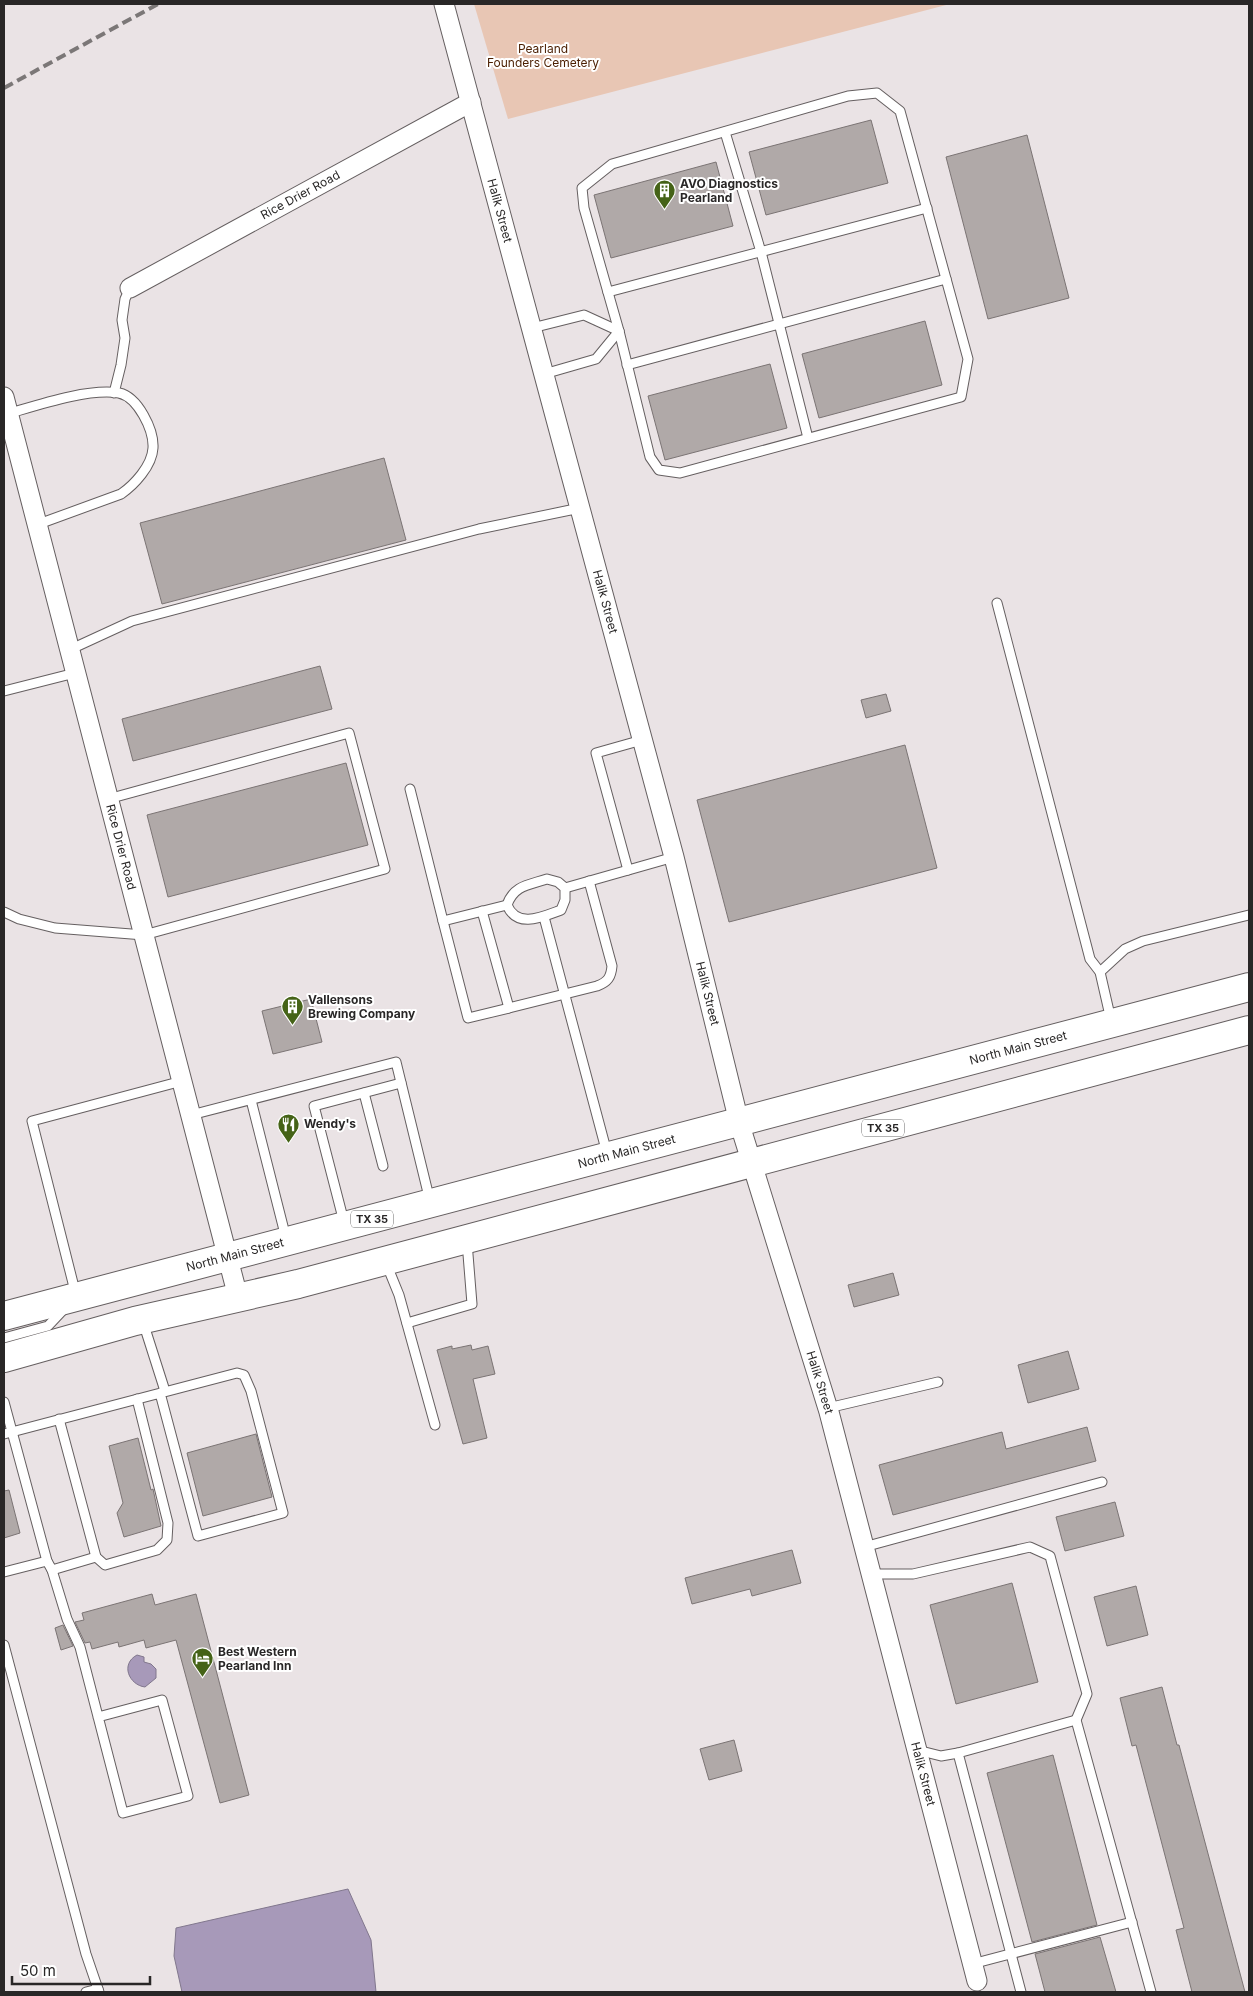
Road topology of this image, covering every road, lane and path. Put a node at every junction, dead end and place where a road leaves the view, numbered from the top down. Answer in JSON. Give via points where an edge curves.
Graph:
{"nodes":[{"id":1,"x":444,"y":4,"type":"edge"},
{"id":2,"x":471,"y":102,"type":"junction"},
{"id":3,"x":725,"y":132,"type":"junction"},
{"id":4,"x":926,"y":208,"type":"junction"},
{"id":5,"x":761,"y":252,"type":"junction"},
{"id":6,"x":946,"y":279,"type":"junction"},
{"id":7,"x":130,"y":288,"type":"joint"},
{"id":8,"x":608,"y":292,"type":"junction"},
{"id":9,"x":779,"y":324,"type":"junction"},
{"id":10,"x":532,"y":328,"type":"junction"},
{"id":11,"x":619,"y":331,"type":"junction"},
{"id":12,"x":627,"y":365,"type":"junction"},
{"id":13,"x":544,"y":374,"type":"junction"},
{"id":14,"x":114,"y":393,"type":"junction"},
{"id":15,"x":5,"y":405,"type":"edge"},
{"id":16,"x":808,"y":438,"type":"junction"},
{"id":17,"x":580,"y":508,"type":"junction"},
{"id":18,"x":36,"y":525,"type":"junction"},
{"id":19,"x":997,"y":602,"type":"dead end"},
{"id":20,"x":69,"y":650,"type":"junction"},
{"id":21,"x":75,"y":673,"type":"junction"},
{"id":22,"x":4,"y":692,"type":"edge"},
{"id":23,"x":642,"y":740,"type":"junction"},
{"id":24,"x":410,"y":789,"type":"dead end"},
{"id":25,"x":108,"y":799,"type":"junction"},
{"id":26,"x":674,"y":857,"type":"junction"},
{"id":27,"x":628,"y":870,"type":"junction"},
{"id":28,"x":589,"y":881,"type":"junction"},
{"id":29,"x":565,"y":888,"type":"junction"},
{"id":30,"x":507,"y":905,"type":"junction"},
{"id":31,"x":482,"y":911,"type":"junction"},
{"id":32,"x":4,"y":912,"type":"edge"},
{"id":33,"x":1249,"y":915,"type":"edge"},
{"id":34,"x":544,"y":917,"type":"junction"},
{"id":35,"x":443,"y":921,"type":"junction"},
{"id":36,"x":144,"y":935,"type":"junction"},
{"id":37,"x":1100,"y":972,"type":"junction"},
{"id":38,"x":1249,"y":987,"type":"edge"},
{"id":39,"x":565,"y":994,"type":"junction"},
{"id":40,"x":509,"y":1008,"type":"junction"},
{"id":41,"x":1111,"y":1022,"type":"junction"},
{"id":42,"x":1249,"y":1030,"type":"edge"},
{"id":43,"x":1124,"y":1064,"type":"junction"},
{"id":44,"x":182,"y":1081,"type":"junction"},
{"id":45,"x":402,"y":1083,"type":"junction"},
{"id":46,"x":364,"y":1093,"type":"junction"},
{"id":47,"x":251,"y":1100,"type":"junction"},
{"id":48,"x":191,"y":1115,"type":"junction"},
{"id":49,"x":740,"y":1122,"type":"junction"},
{"id":50,"x":608,"y":1156,"type":"junction"},
{"id":51,"x":752,"y":1163,"type":"junction"},
{"id":52,"x":383,"y":1166,"type":"dead end"},
{"id":53,"x":431,"y":1203,"type":"junction"},
{"id":54,"x":345,"y":1226,"type":"junction"},
{"id":55,"x":467,"y":1239,"type":"junction"},
{"id":56,"x":287,"y":1242,"type":"junction"},
{"id":57,"x":227,"y":1258,"type":"junction"},
{"id":58,"x":384,"y":1260,"type":"junction"},
{"id":59,"x":76,"y":1297,"type":"junction"},
{"id":60,"x":238,"y":1297,"type":"junction"},
{"id":61,"x":4,"y":1316,"type":"edge"},
{"id":62,"x":143,"y":1320,"type":"junction"},
{"id":63,"x":407,"y":1323,"type":"junction"},
{"id":64,"x":4,"y":1338,"type":"edge"},
{"id":65,"x":4,"y":1358,"type":"edge"},
{"id":66,"x":938,"y":1382,"type":"dead end"},
{"id":67,"x":162,"y":1392,"type":"junction"},
{"id":68,"x":137,"y":1399,"type":"junction"},
{"id":69,"x":4,"y":1402,"type":"edge"},
{"id":70,"x":828,"y":1408,"type":"junction"},
{"id":71,"x":59,"y":1419,"type":"junction"},
{"id":72,"x":434,"y":1425,"type":"dead end"},
{"id":73,"x":8,"y":1433,"type":"edge"},
{"id":74,"x":1102,"y":1482,"type":"dead end"},
{"id":75,"x":864,"y":1547,"type":"junction"},
{"id":76,"x":96,"y":1557,"type":"junction"},
{"id":77,"x":47,"y":1561,"type":"junction"},
{"id":78,"x":52,"y":1570,"type":"junction"},
{"id":79,"x":4,"y":1572,"type":"edge"},
{"id":80,"x":871,"y":1574,"type":"junction"},
{"id":81,"x":4,"y":1645,"type":"edge"},
{"id":82,"x":98,"y":1717,"type":"junction"},
{"id":83,"x":1076,"y":1720,"type":"junction"},
{"id":84,"x":917,"y":1750,"type":"junction"},
{"id":85,"x":958,"y":1753,"type":"junction"},
{"id":86,"x":1132,"y":1922,"type":"junction"},
{"id":87,"x":1011,"y":1954,"type":"junction"},
{"id":88,"x":974,"y":1973,"type":"joint"},
{"id":89,"x":98,"y":1991,"type":"edge"},
{"id":90,"x":86,"y":1992,"type":"edge"},
{"id":91,"x":1021,"y":1992,"type":"edge"},
{"id":92,"x":1151,"y":1992,"type":"edge"}],
"edges":[{"from":1,"to":2,"type":"street","name":"Halik Street"},
{"from":2,"to":7,"type":"street","name":"Rice Drier Road"},
{"from":2,"to":10,"type":"street","name":"Halik Street"},
{"from":3,"to":4,"type":"lane","via":[[848,96],[877,93],[900,110]]},
{"from":3,"to":5,"type":"lane"},
{"from":3,"to":8,"type":"lane","via":[[612,164],[582,188],[584,208]]},
{"from":4,"to":5,"type":"lane"},
{"from":4,"to":6,"type":"lane"},
{"from":5,"to":8,"type":"lane"},
{"from":5,"to":9,"type":"lane"},
{"from":6,"to":9,"type":"lane"},
{"from":6,"to":16,"type":"lane","via":[[968,359],[960,397]]},
{"from":7,"to":14,"type":"lane","via":[[125,299],[122,320],[125,338]]},
{"from":8,"to":11,"type":"lane"},
{"from":9,"to":12,"type":"lane"},
{"from":9,"to":16,"type":"lane"},
{"from":10,"to":11,"type":"lane","via":[[584,315]]},
{"from":10,"to":13,"type":"street","name":"Halik Street"},
{"from":11,"to":12,"type":"lane"},
{"from":11,"to":13,"type":"lane","via":[[596,359]]},
{"from":12,"to":16,"type":"lane","via":[[650,457],[659,470],[680,473]]},
{"from":13,"to":17,"type":"street","name":"Halik Street"},
{"from":14,"to":15,"type":"lane","via":[[99,391]]},
{"from":14,"to":18,"type":"lane","via":[[122,394],[142,410],[153,449],[146,468],[121,494]]},
{"from":15,"to":18,"type":"street","name":"Rice Drier Road"},
{"from":17,"to":20,"type":"lane","via":[[478,529],[132,622]]},
{"from":17,"to":23,"type":"street","name":"Halik Street"},
{"from":18,"to":20,"type":"street","name":"Rice Drier Road"},
{"from":19,"to":37,"type":"lane","via":[[1090,959]]},
{"from":20,"to":21,"type":"street","name":"Rice Drier Road"},
{"from":21,"to":22,"type":"lane"},
{"from":21,"to":25,"type":"street","name":"Rice Drier Road"},
{"from":23,"to":26,"type":"street","name":"Halik Street"},
{"from":23,"to":27,"type":"lane","via":[[596,753]]},
{"from":24,"to":35,"type":"lane"},
{"from":25,"to":36,"type":"street","name":"Rice Drier Road"},
{"from":25,"to":36,"type":"lane","via":[[349,733],[385,870]]},
{"from":26,"to":27,"type":"lane"},
{"from":26,"to":49,"type":"street","name":"Halik Street"},
{"from":27,"to":28,"type":"lane"},
{"from":28,"to":29,"type":"lane"},
{"from":28,"to":39,"type":"lane","via":[[612,966],[611,976],[605,983]]},
{"from":29,"to":30,"type":"lane","via":[[548,879],[518,889],[511,894]]},
{"from":29,"to":34,"type":"lane","via":[[561,910]]},
{"from":30,"to":31,"type":"lane"},
{"from":30,"to":34,"type":"lane","via":[[517,918]]},
{"from":31,"to":35,"type":"lane"},
{"from":31,"to":40,"type":"lane"},
{"from":32,"to":36,"type":"lane","via":[[55,928]]},
{"from":33,"to":37,"type":"lane","via":[[1143,941],[1125,949]]},
{"from":34,"to":39,"type":"lane"},
{"from":35,"to":40,"type":"lane","via":[[468,1018]]},
{"from":36,"to":44,"type":"street","name":"Rice Drier Road"},
{"from":37,"to":41,"type":"lane"},
{"from":38,"to":41,"type":"main road","name":"North Main Street","number":"TX 35"},
{"from":39,"to":40,"type":"lane"},
{"from":39,"to":50,"type":"lane"},
{"from":41,"to":43,"type":"main road"},
{"from":41,"to":49,"type":"main road","name":"North Main Street","number":"TX 35"},
{"from":42,"to":43,"type":"main road","number":"TX 35"},
{"from":43,"to":51,"type":"main road","number":"TX 35"},
{"from":44,"to":48,"type":"street","name":"Rice Drier Road"},
{"from":44,"to":59,"type":"lane","via":[[32,1121]]},
{"from":45,"to":46,"type":"lane"},
{"from":45,"to":47,"type":"lane","via":[[396,1062]]},
{"from":45,"to":53,"type":"lane"},
{"from":46,"to":52,"type":"lane"},
{"from":46,"to":54,"type":"lane","via":[[314,1106]]},
{"from":47,"to":48,"type":"lane"},
{"from":47,"to":56,"type":"lane"},
{"from":48,"to":57,"type":"street","name":"Rice Drier Road"},
{"from":49,"to":50,"type":"main road","name":"North Main Street","number":"TX 35"},
{"from":49,"to":51,"type":"street","name":"Halik Street"},
{"from":50,"to":53,"type":"main road","name":"North Main Street","number":"TX 35"},
{"from":51,"to":55,"type":"main road","number":"TX 35"},
{"from":51,"to":70,"type":"street","name":"Halik Street"},
{"from":53,"to":54,"type":"main road","name":"North Main Street","number":"TX 35"},
{"from":54,"to":56,"type":"main road","name":"North Main Street","number":"TX 35"},
{"from":55,"to":58,"type":"main road","number":"TX 35"},
{"from":55,"to":63,"type":"lane","via":[[472,1304]]},
{"from":56,"to":57,"type":"main road","name":"North Main Street","number":"TX 35"},
{"from":57,"to":59,"type":"main road","name":"North Main Street","number":"TX 35"},
{"from":57,"to":60,"type":"street","name":"Rice Drier Road"},
{"from":58,"to":60,"type":"main road","number":"TX 35"},
{"from":58,"to":63,"type":"lane"},
{"from":59,"to":61,"type":"main road","name":"North Main Street","number":"TX 35"},
{"from":59,"to":64,"type":"lane","via":[[48,1326]]},
{"from":60,"to":62,"type":"main road","number":"TX 35"},
{"from":62,"to":65,"type":"main road","number":"TX 35"},
{"from":62,"to":67,"type":"lane"},
{"from":63,"to":72,"type":"lane"},
{"from":66,"to":70,"type":"lane"},
{"from":67,"to":67,"type":"lane","via":[[198,1536],[283,1513],[244,1375],[236,1373]]},
{"from":67,"to":68,"type":"lane"},
{"from":68,"to":71,"type":"lane"},
{"from":68,"to":76,"type":"lane","via":[[168,1523],[167,1540],[157,1550],[106,1565]]},
{"from":69,"to":73,"type":"lane"},
{"from":70,"to":75,"type":"street","name":"Halik Street"},
{"from":71,"to":73,"type":"lane"},
{"from":71,"to":76,"type":"lane"},
{"from":73,"to":77,"type":"lane"},
{"from":74,"to":75,"type":"lane"},
{"from":75,"to":80,"type":"street","name":"Halik Street"},
{"from":76,"to":78,"type":"lane"},
{"from":77,"to":78,"type":"lane"},
{"from":77,"to":79,"type":"lane"},
{"from":78,"to":82,"type":"lane","via":[[67,1619],[80,1647]]},
{"from":80,"to":83,"type":"lane","via":[[913,1574],[1030,1547],[1050,1556],[1087,1694]]},
{"from":80,"to":84,"type":"street","name":"Halik Street"},
{"from":81,"to":89,"type":"lane"},
{"from":82,"to":82,"type":"lane","via":[[123,1813],[188,1796],[162,1700]]},
{"from":83,"to":85,"type":"lane"},
{"from":83,"to":86,"type":"lane"},
{"from":84,"to":85,"type":"lane","via":[[941,1756]]},
{"from":84,"to":88,"type":"street","name":"Halik Street"},
{"from":85,"to":87,"type":"lane"},
{"from":86,"to":87,"type":"lane"},
{"from":86,"to":92,"type":"lane"},
{"from":87,"to":88,"type":"lane"},
{"from":87,"to":91,"type":"lane"},
{"from":89,"to":90,"type":"lane"}]}
